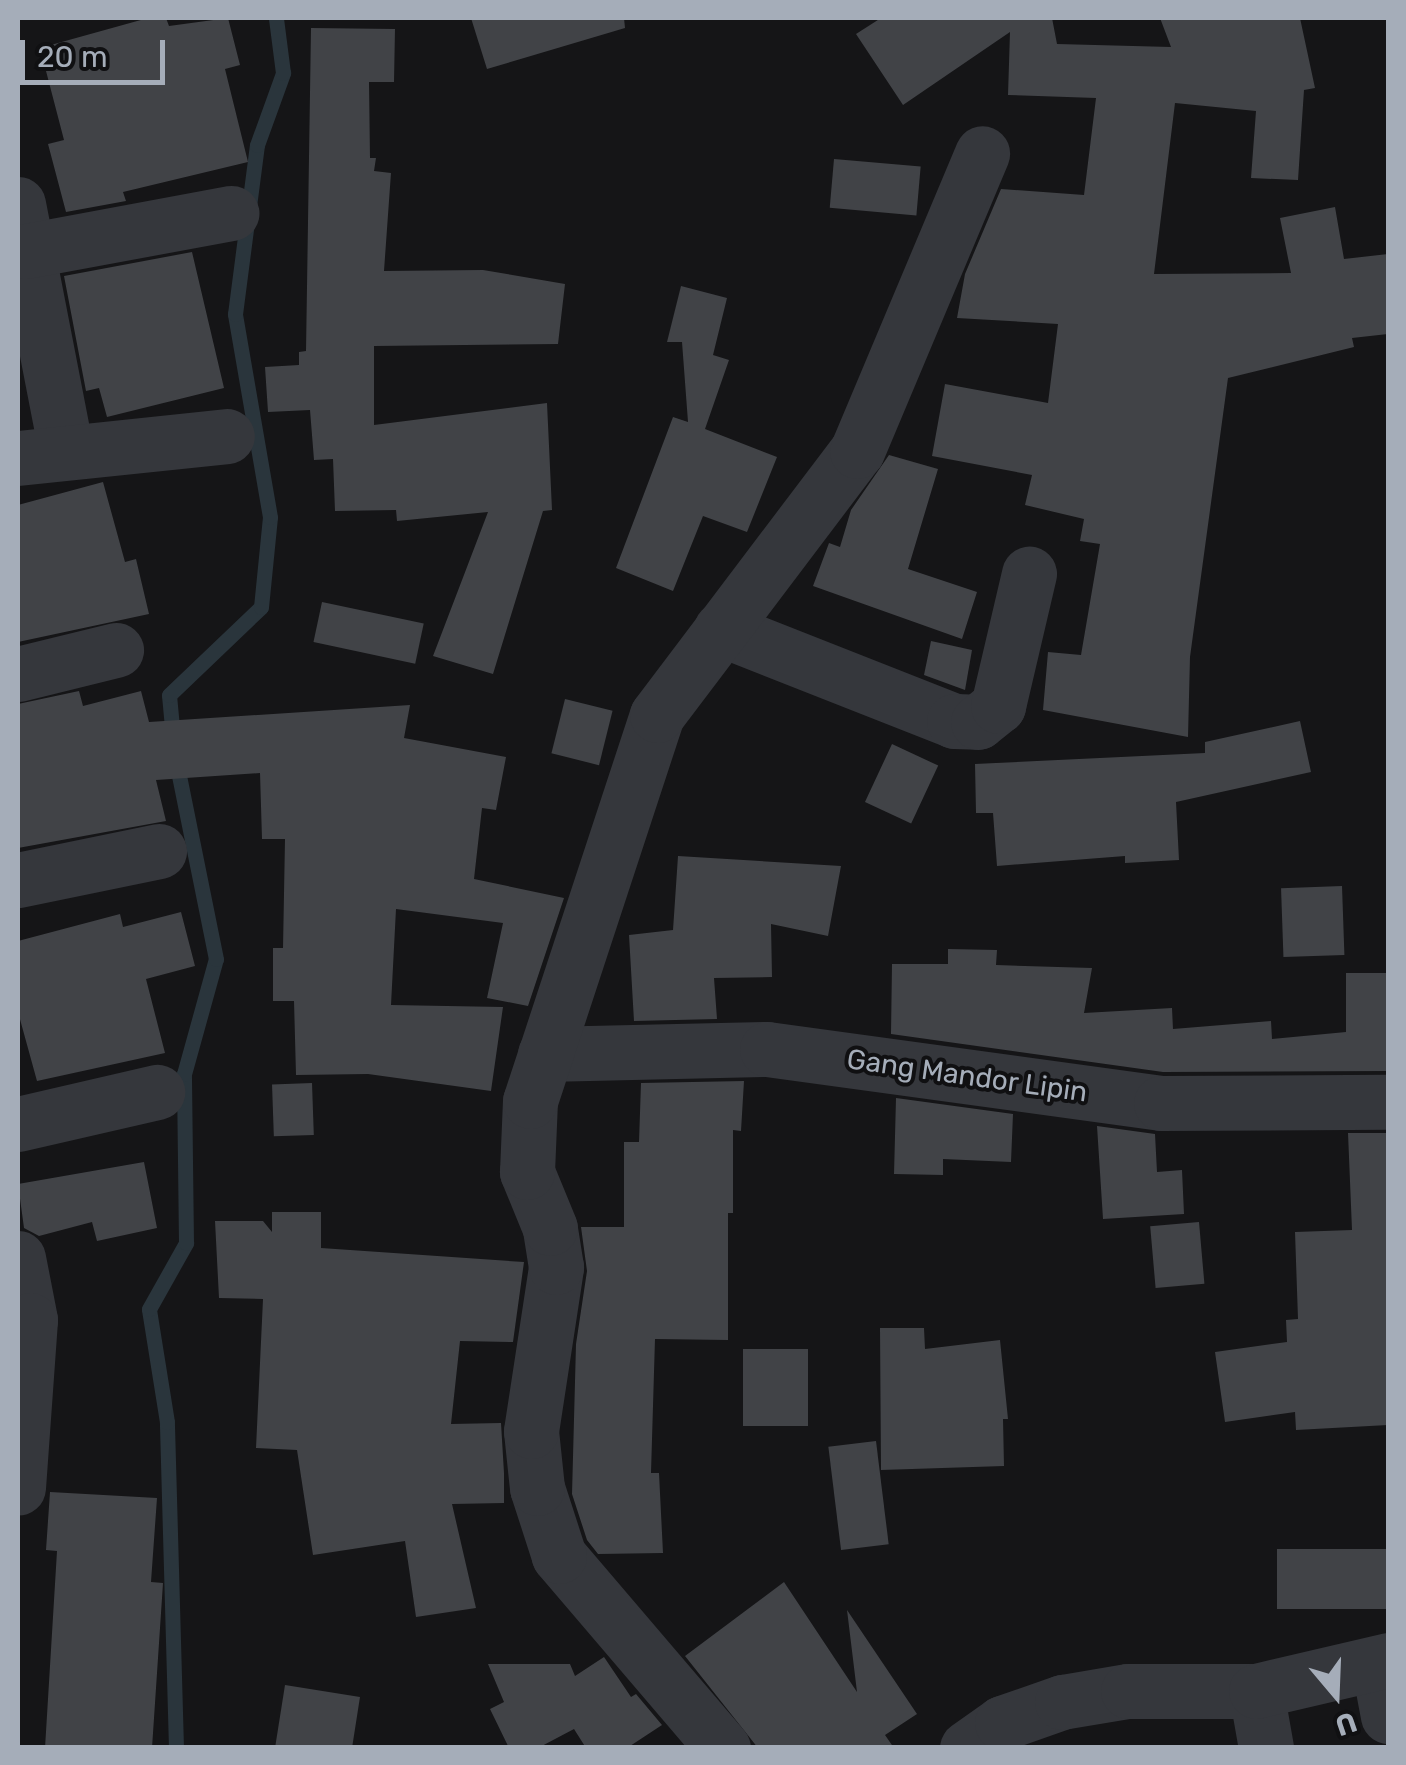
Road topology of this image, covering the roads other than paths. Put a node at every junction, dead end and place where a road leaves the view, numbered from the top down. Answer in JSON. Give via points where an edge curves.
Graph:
{"nodes":[{"id":1,"x":982,"y":153,"type":"dead end"},
{"id":2,"x":232,"y":213,"type":"dead end"},
{"id":3,"x":22,"y":228,"type":"edge"},
{"id":4,"x":226,"y":436,"type":"dead end"},
{"id":5,"x":42,"y":454,"type":"edge"},
{"id":6,"x":1029,"y":574,"type":"dead end"},
{"id":7,"x":721,"y":629,"type":"junction"},
{"id":8,"x":116,"y":650,"type":"dead end"},
{"id":9,"x":18,"y":674,"type":"edge"},
{"id":10,"x":159,"y":851,"type":"dead end"},
{"id":11,"x":18,"y":880,"type":"edge"},
{"id":12,"x":545,"y":1054,"type":"junction"},
{"id":13,"x":157,"y":1092,"type":"dead end"},
{"id":14,"x":1388,"y":1102,"type":"edge"},
{"id":15,"x":18,"y":1124,"type":"edge"},
{"id":16,"x":18,"y":1258,"type":"edge"},
{"id":17,"x":18,"y":1488,"type":"edge"},
{"id":18,"x":1383,"y":1662,"type":"edge"},
{"id":19,"x":1256,"y":1691,"type":"junction"},
{"id":20,"x":1388,"y":1716,"type":"edge"},
{"id":21,"x":723,"y":1748,"type":"edge"},
{"id":22,"x":966,"y":1748,"type":"edge"},
{"id":23,"x":1266,"y":1748,"type":"edge"}],
"edges":[{"from":1,"to":7,"type":"street","via":[[858,451]]},
{"from":2,"to":3,"type":"street"},
{"from":3,"to":5,"type":"street"},
{"from":4,"to":5,"type":"street"},
{"from":6,"to":7,"type":"street","via":[[998,706],[978,722],[954,721]]},
{"from":7,"to":12,"type":"street","via":[[657,715]]},
{"from":8,"to":9,"type":"street"},
{"from":10,"to":11,"type":"street"},
{"from":12,"to":14,"type":"street","name":"Gang Mandor Lipin","via":[[767,1050],[1160,1104]]},
{"from":12,"to":21,"type":"street","via":[[524,1144],[556,1267],[531,1430],[537,1488],[559,1556]]},
{"from":13,"to":15,"type":"street"},
{"from":16,"to":17,"type":"street","via":[[30,1320]]},
{"from":18,"to":19,"type":"street"},
{"from":18,"to":20,"type":"street"},
{"from":19,"to":22,"type":"street","via":[[1128,1690],[1062,1702],[1002,1723]]},
{"from":19,"to":23,"type":"street"}]}
